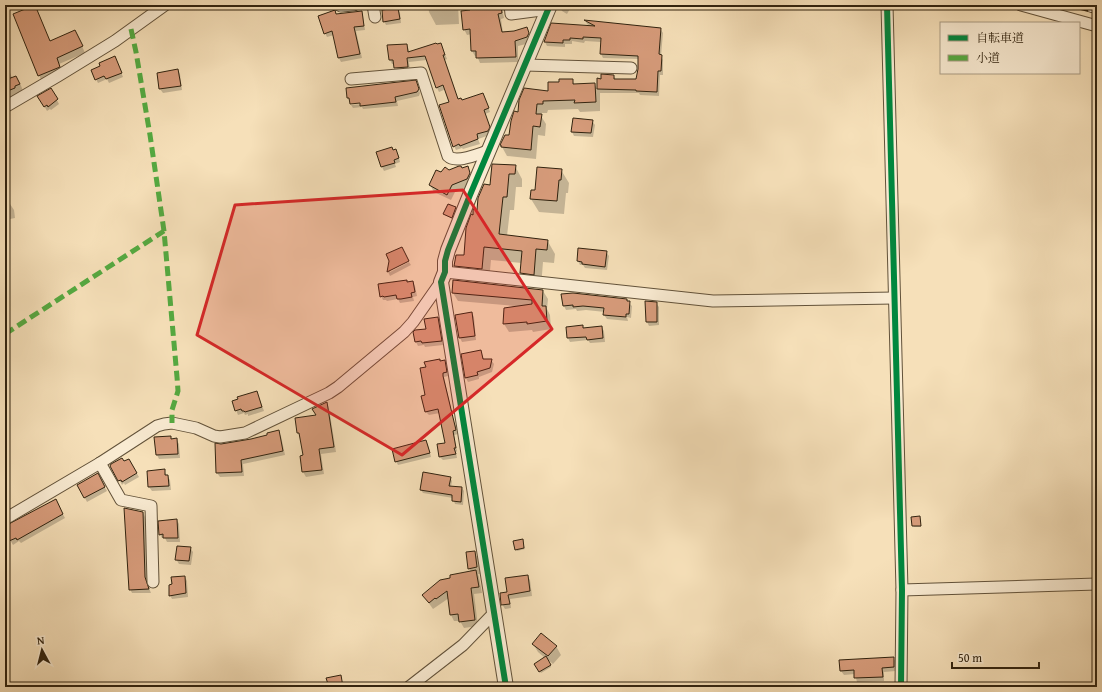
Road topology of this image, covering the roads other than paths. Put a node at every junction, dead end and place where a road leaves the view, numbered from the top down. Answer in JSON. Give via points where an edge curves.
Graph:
{"nodes":[{"id":1,"x":165,"y":5,"type":"edge"},
{"id":2,"x":339,"y":5,"type":"edge"},
{"id":3,"x":354,"y":5,"type":"edge"},
{"id":4,"x":373,"y":5,"type":"edge"},
{"id":5,"x":510,"y":5,"type":"edge"},
{"id":6,"x":887,"y":5,"type":"edge"},
{"id":7,"x":1021,"y":5,"type":"edge"},
{"id":8,"x":550,"y":7,"type":"edge"},
{"id":9,"x":375,"y":17,"type":"dead end"},
{"id":10,"x":1097,"y":26,"type":"edge"},
{"id":11,"x":524,"y":65,"type":"junction"},
{"id":12,"x":631,"y":68,"type":"dead end"},
{"id":13,"x":351,"y":78,"type":"dead end"},
{"id":14,"x":5,"y":107,"type":"edge"},
{"id":15,"x":488,"y":151,"type":"junction"},
{"id":16,"x":443,"y":277,"type":"junction"},
{"id":17,"x":894,"y":298,"type":"junction"},
{"id":18,"x":100,"y":463,"type":"junction"},
{"id":19,"x":5,"y":519,"type":"edge"},
{"id":20,"x":153,"y":582,"type":"dead end"},
{"id":21,"x":1097,"y":584,"type":"edge"},
{"id":22,"x":902,"y":590,"type":"junction"},
{"id":23,"x":494,"y":613,"type":"junction"},
{"id":24,"x":409,"y":687,"type":"edge"},
{"id":25,"x":506,"y":687,"type":"edge"},
{"id":26,"x":901,"y":687,"type":"edge"}],
"edges":[{"from":1,"to":14,"type":"street","via":[[115,41]]},
{"from":2,"to":3,"type":"street"},
{"from":4,"to":9,"type":"street"},
{"from":5,"to":8,"type":"street","via":[[511,14]]},
{"from":6,"to":17,"type":"street"},
{"from":7,"to":10,"type":"street"},
{"from":8,"to":11,"type":"street"},
{"from":11,"to":12,"type":"street"},
{"from":11,"to":15,"type":"street"},
{"from":13,"to":15,"type":"street","via":[[421,73],[448,156],[457,160]]},
{"from":15,"to":16,"type":"street","via":[[448,250]]},
{"from":16,"to":17,"type":"street","via":[[713,301]]},
{"from":16,"to":18,"type":"street","via":[[404,332],[329,393],[236,435],[214,436],[196,428],[172,423],[157,426]]},
{"from":16,"to":23,"type":"street"},
{"from":17,"to":22,"type":"street"},
{"from":18,"to":19,"type":"street"},
{"from":18,"to":20,"type":"street","via":[[121,500],[151,506]]},
{"from":21,"to":22,"type":"street"},
{"from":22,"to":26,"type":"street"},
{"from":23,"to":24,"type":"street","via":[[463,645]]},
{"from":23,"to":25,"type":"street"}]}
